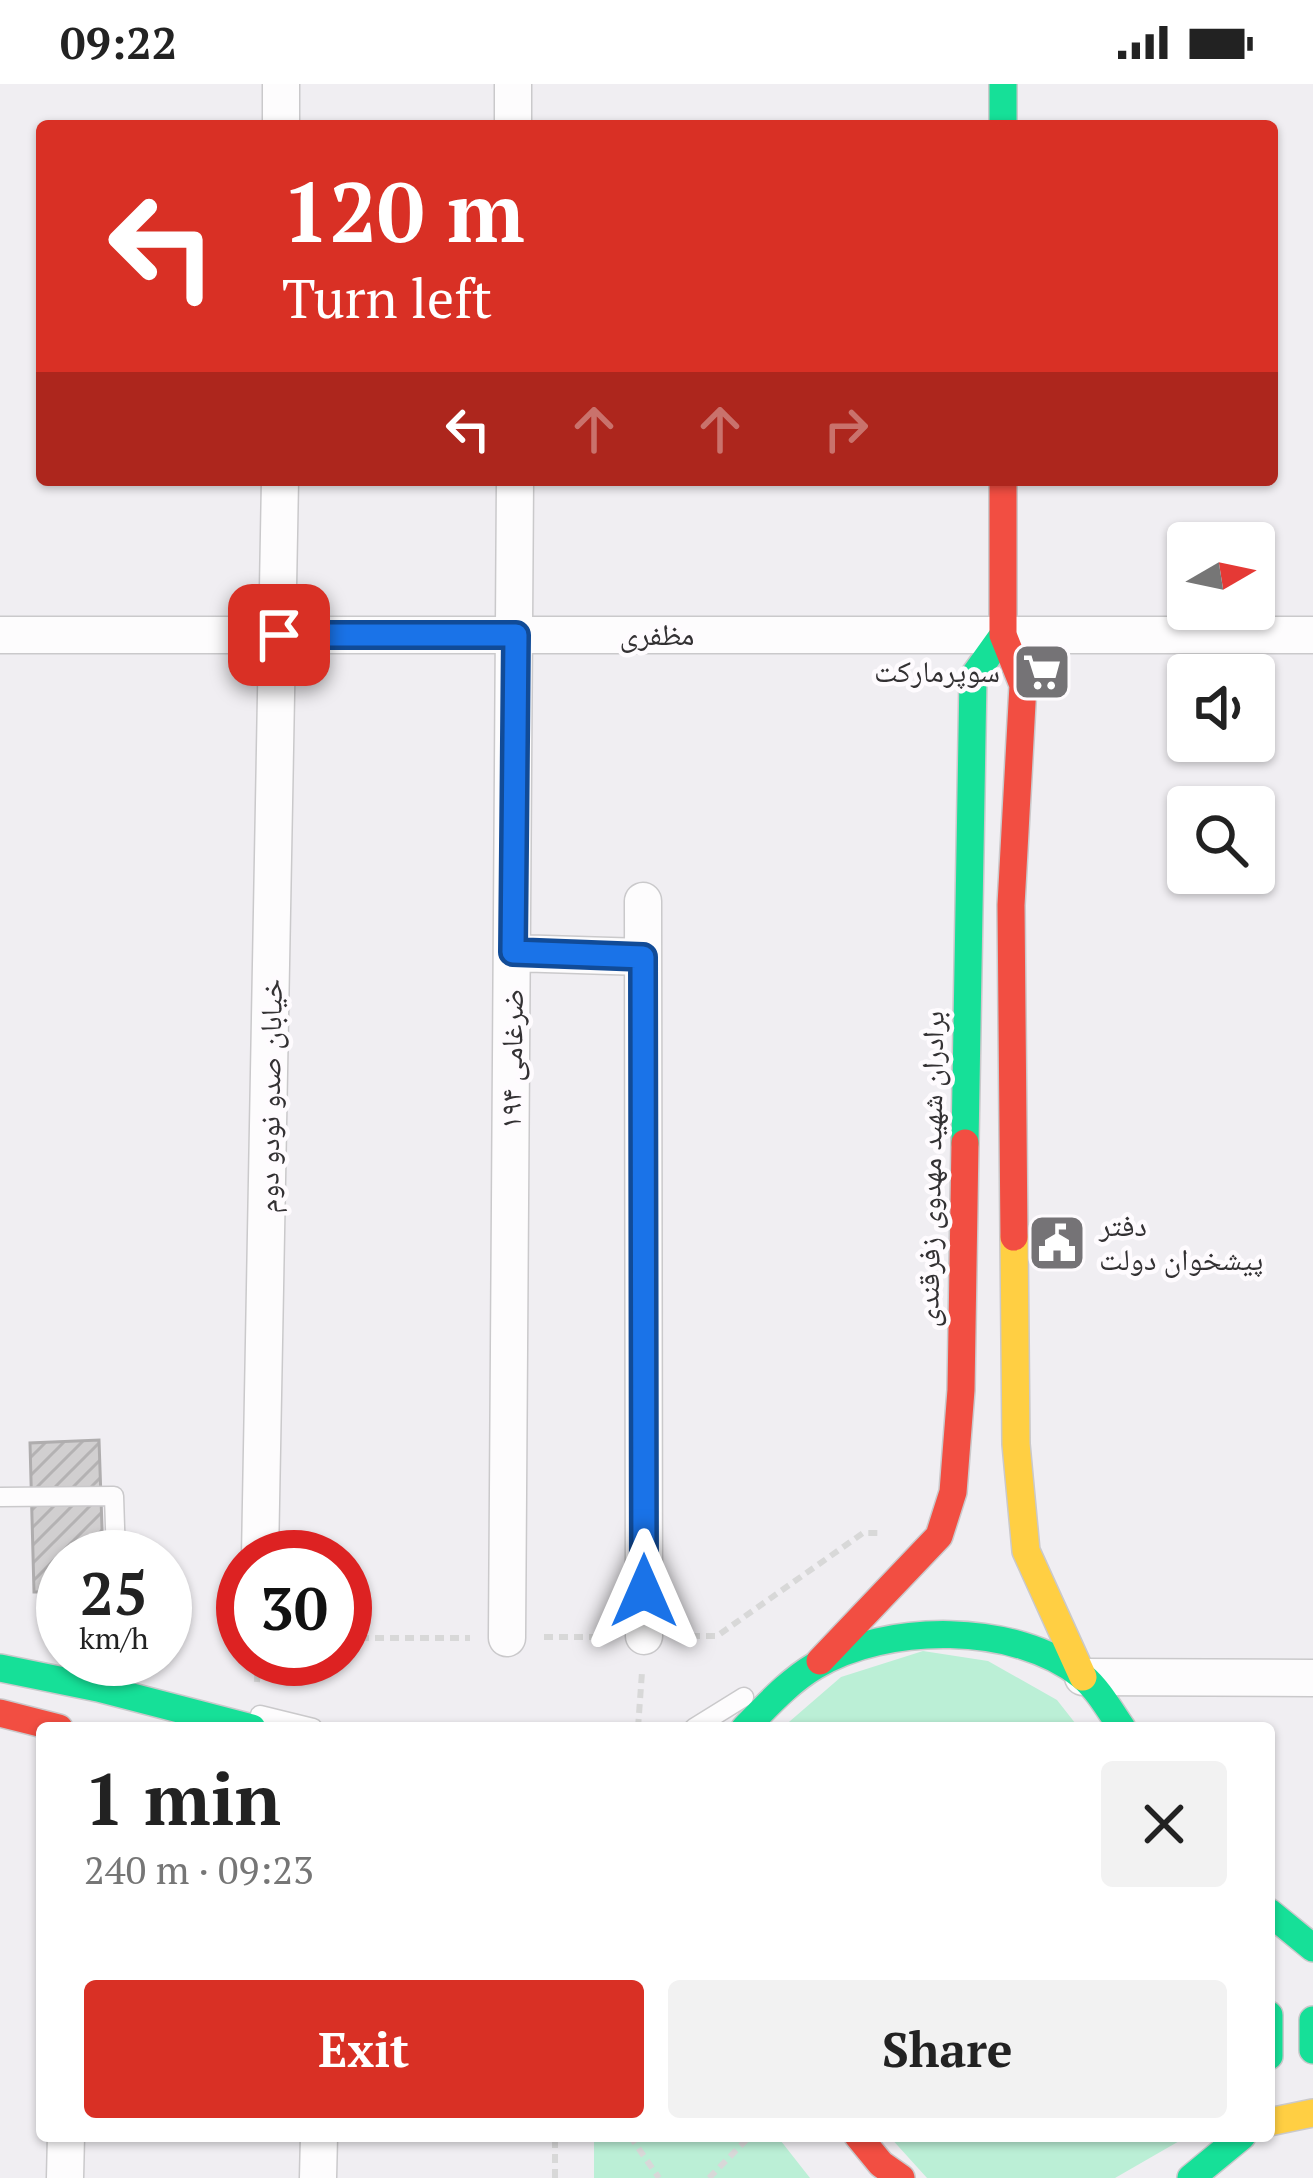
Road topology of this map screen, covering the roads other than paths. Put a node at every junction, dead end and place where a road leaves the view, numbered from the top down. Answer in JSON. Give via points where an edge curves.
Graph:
{"nodes":[{"id":1,"x":281,"y":84,"type":"edge"},
{"id":2,"x":513,"y":84,"type":"edge"},
{"id":3,"x":1003,"y":84,"type":"edge"},
{"id":4,"x":281,"y":120,"type":"edge"},
{"id":5,"x":513,"y":120,"type":"edge"},
{"id":6,"x":1003,"y":120,"type":"edge"},
{"id":7,"x":280,"y":486,"type":"edge"},
{"id":8,"x":515,"y":486,"type":"edge"},
{"id":9,"x":1003,"y":486,"type":"edge"},
{"id":10,"x":0,"y":635,"type":"edge"},
{"id":11,"x":279,"y":635,"type":"junction"},
{"id":12,"x":516,"y":635,"type":"junction"},
{"id":13,"x":1003,"y":635,"type":"junction"},
{"id":14,"x":1313,"y":635,"type":"edge"},
{"id":15,"x":643,"y":902,"type":"dead end"},
{"id":16,"x":513,"y":952,"type":"junction"},
{"id":17,"x":643,"y":957,"type":"junction"},
{"id":18,"x":0,"y":1497,"type":"edge"},
{"id":19,"x":115,"y":1530,"type":"edge"},
{"id":20,"x":261,"y":1530,"type":"edge"},
{"id":21,"x":882,"y":1600,"type":"junction"},
{"id":22,"x":832,"y":1614,"type":"dead end"},
{"id":23,"x":644,"y":1636,"type":"road end"},
{"id":24,"x":506,"y":1637,"type":"dead end"},
{"id":25,"x":818,"y":1664,"type":"junction"},
{"id":26,"x":0,"y":1667,"type":"edge"},
{"id":27,"x":1083,"y":1676,"type":"junction"},
{"id":28,"x":1313,"y":1678,"type":"edge"},
{"id":29,"x":152,"y":1686,"type":"edge"},
{"id":30,"x":757,"y":1686,"type":"dead end"},
{"id":31,"x":0,"y":1713,"type":"edge"},
{"id":32,"x":36,"y":1722,"type":"edge"},
{"id":33,"x":229,"y":1722,"type":"edge"},
{"id":34,"x":291,"y":1722,"type":"edge"},
{"id":35,"x":703,"y":1722,"type":"edge"},
{"id":36,"x":751,"y":1722,"type":"edge"},
{"id":37,"x":1118,"y":1722,"type":"edge"},
{"id":38,"x":1275,"y":1917,"type":"edge"},
{"id":39,"x":1313,"y":1948,"type":"edge"},
{"id":40,"x":1313,"y":2020,"type":"edge"},
{"id":41,"x":1313,"y":2050,"type":"edge"},
{"id":42,"x":1313,"y":2113,"type":"edge"},
{"id":43,"x":1275,"y":2121,"type":"edge"},
{"id":44,"x":66,"y":2142,"type":"edge"},
{"id":45,"x":319,"y":2142,"type":"edge"},
{"id":46,"x":863,"y":2142,"type":"edge"},
{"id":47,"x":1235,"y":2142,"type":"edge"},
{"id":48,"x":890,"y":2173,"type":"edge"},
{"id":49,"x":65,"y":2178,"type":"edge"},
{"id":50,"x":318,"y":2178,"type":"edge"},
{"id":51,"x":1191,"y":2178,"type":"edge"}],
"edges":[{"from":1,"to":4,"type":"street"},
{"from":2,"to":5,"type":"street"},
{"from":3,"to":6,"type":"main road"},
{"from":7,"to":11,"type":"street","name":"خیابان صدو نودو دوم"},
{"from":8,"to":12,"type":"street","name":"ضرغامی ۱۹۴"},
{"from":9,"to":13,"type":"main road"},
{"from":10,"to":11,"type":"street","name":"مظفری"},
{"from":11,"to":12,"type":"street","name":"مظفری"},
{"from":11,"to":20,"type":"street","name":"خیابان صدو نودو دوم"},
{"from":12,"to":13,"type":"street","name":"مظفری"},
{"from":12,"to":16,"type":"street","name":"ضرغامی ۱۹۴"},
{"from":13,"to":14,"type":"street","name":"مظفری"},
{"from":13,"to":21,"type":"main road","name":"برادران شهید مهدوی زفرقندی","via":[[973,677],[953,1492],[939,1535]]},
{"from":13,"to":27,"type":"main road","via":[[1023,685],[1011,905],[1016,1444],[1026,1551]]},
{"from":15,"to":17,"type":"street"},
{"from":16,"to":17,"type":"street"},
{"from":16,"to":24,"type":"street","name":"ضرغامی ۱۹۴"},
{"from":17,"to":23,"type":"street"},
{"from":18,"to":19,"type":"lane","via":[[114,1496]]},
{"from":21,"to":22,"type":"lane"},
{"from":21,"to":25,"type":"main road","name":"برادران شهید مهدوی زفرقندی"},
{"from":25,"to":27,"type":"main road","via":[[864,1645],[956,1631],[1004,1641]]},
{"from":25,"to":36,"type":"main road","name":"برادران شهید مهدوی زفرقندی"},
{"from":26,"to":33,"type":"main road"},
{"from":27,"to":28,"type":"street"},
{"from":27,"to":37,"type":"main road"},
{"from":29,"to":34,"type":"lane"},
{"from":30,"to":35,"type":"lane"},
{"from":31,"to":32,"type":"main road"},
{"from":38,"to":39,"type":"main road"},
{"from":40,"to":41,"type":"main road"},
{"from":42,"to":43,"type":"main road"},
{"from":44,"to":49,"type":"street"},
{"from":45,"to":50,"type":"street"},
{"from":46,"to":48,"type":"main road"},
{"from":47,"to":51,"type":"main road"}]}
